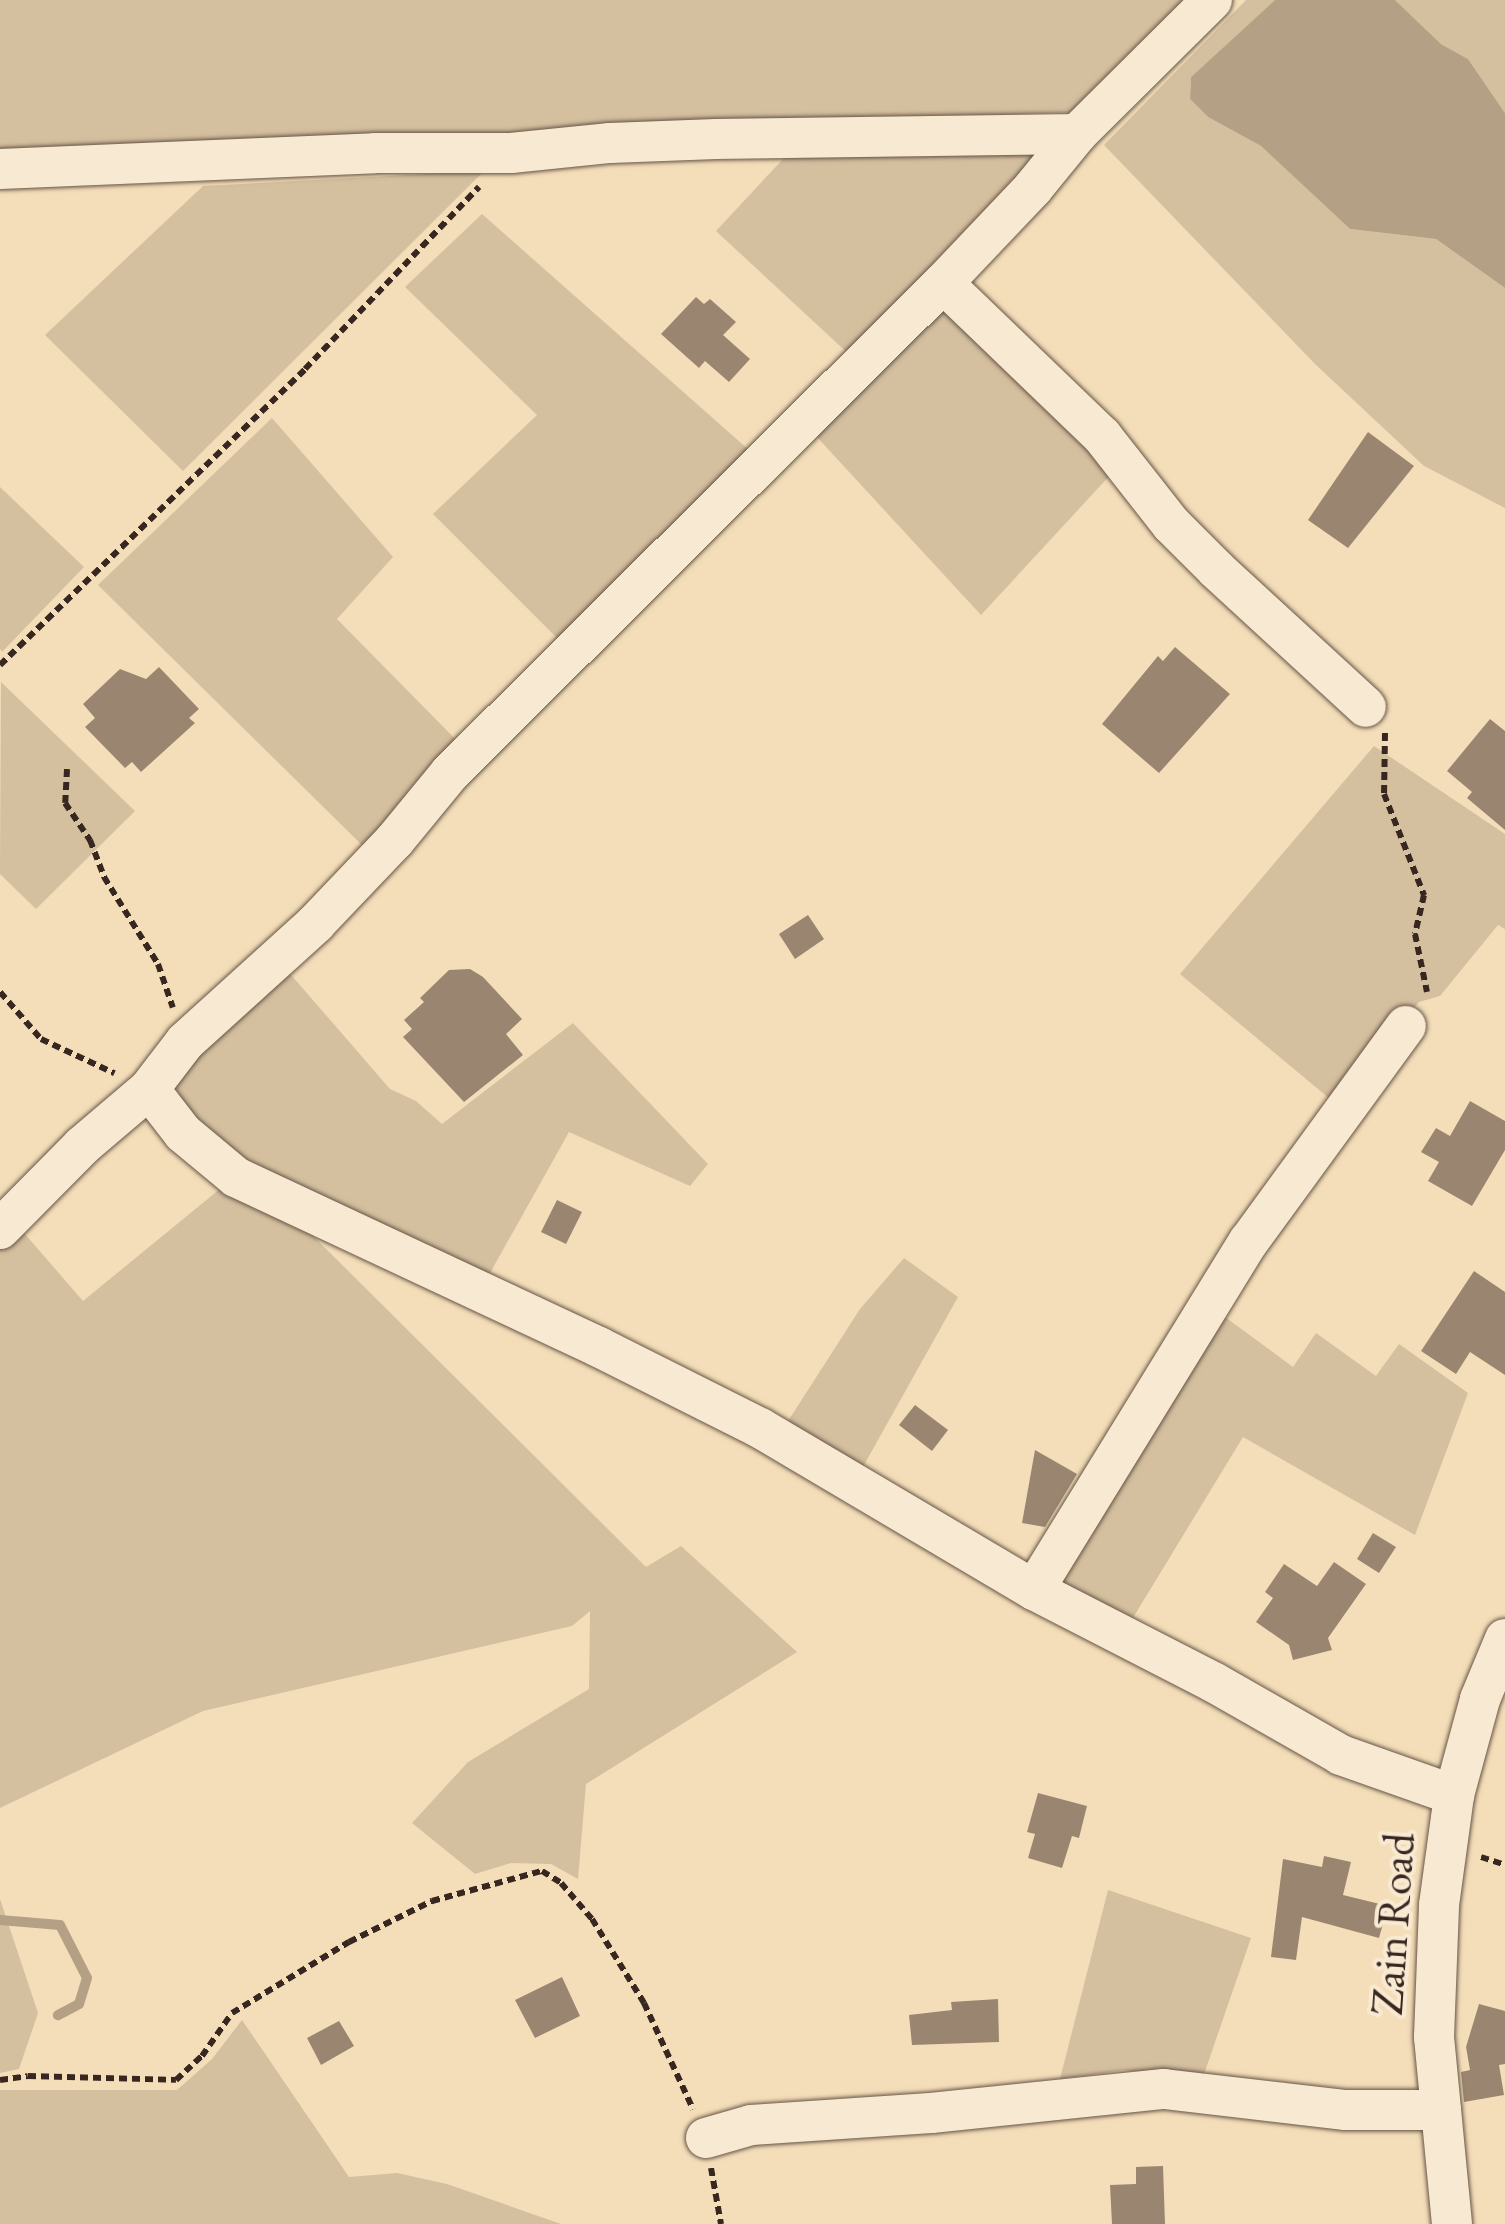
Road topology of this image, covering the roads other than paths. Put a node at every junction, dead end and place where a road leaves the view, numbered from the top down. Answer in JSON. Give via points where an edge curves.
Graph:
{"nodes":[{"id":1,"x":1212,"y":0,"type":"edge"},
{"id":2,"x":1076,"y":134,"type":"junction"},
{"id":3,"x":0,"y":169,"type":"edge"},
{"id":4,"x":944,"y":283,"type":"junction"},
{"id":5,"x":1366,"y":707,"type":"road end"},
{"id":6,"x":1406,"y":1026,"type":"dead end"},
{"id":7,"x":149,"y":1089,"type":"junction"},
{"id":8,"x":0,"y":1229,"type":"edge"},
{"id":9,"x":1034,"y":1590,"type":"junction"},
{"id":10,"x":1505,"y":1639,"type":"edge"},
{"id":11,"x":1454,"y":1795,"type":"junction"},
{"id":12,"x":1441,"y":2110,"type":"junction"},
{"id":13,"x":706,"y":2138,"type":"road end"},
{"id":14,"x":1452,"y":2224,"type":"edge"}],
"edges":[{"from":1,"to":2,"type":"street"},
{"from":2,"to":3,"type":"street","via":[[716,139],[511,153]]},
{"from":2,"to":4,"type":"street"},
{"from":4,"to":5,"type":"street","via":[[1102,436],[1204,558]]},
{"from":4,"to":7,"type":"street","via":[[450,773],[315,924],[185,1042]]},
{"from":6,"to":9,"type":"street","via":[[1249,1241]]},
{"from":7,"to":8,"type":"street"},
{"from":7,"to":9,"type":"street","via":[[183,1133],[236,1177],[760,1428]]},
{"from":9,"to":11,"type":"street","via":[[1366,1768]]},
{"from":10,"to":11,"type":"street","name":"Zain Road","via":[[1480,1699]]},
{"from":11,"to":12,"type":"street","name":"Zain Road","via":[[1434,1967]]},
{"from":12,"to":13,"type":"street","via":[[1346,2110],[1164,2089],[770,2123]]},
{"from":12,"to":14,"type":"street","name":"Zain Road"}]}
